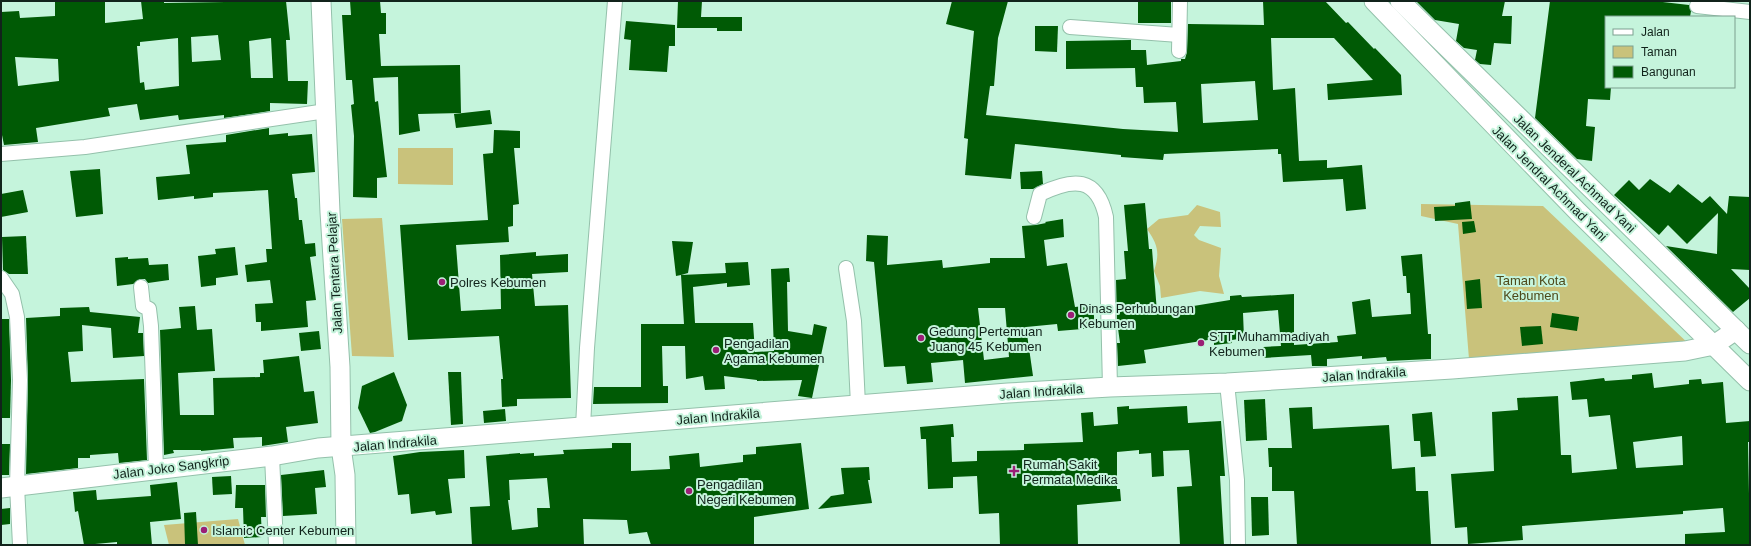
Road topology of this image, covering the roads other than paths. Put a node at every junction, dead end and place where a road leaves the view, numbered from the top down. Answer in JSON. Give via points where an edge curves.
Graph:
{"nodes":[{"id":1,"x":321,"y":1,"type":"edge"},
{"id":2,"x":615,"y":1,"type":"edge"},
{"id":3,"x":1180,"y":1,"type":"edge"},
{"id":4,"x":1374,"y":1,"type":"edge"},
{"id":5,"x":1400,"y":1,"type":"edge"},
{"id":6,"x":1697,"y":6,"type":"dead end"},
{"id":7,"x":1750,"y":12,"type":"edge"},
{"id":8,"x":1070,"y":27,"type":"dead end"},
{"id":9,"x":1179,"y":35,"type":"junction"},
{"id":10,"x":1179,"y":51,"type":"dead end"},
{"id":11,"x":326,"y":111,"type":"junction"},
{"id":12,"x":1,"y":154,"type":"edge"},
{"id":13,"x":1034,"y":217,"type":"dead end"},
{"id":14,"x":1649,"y":245,"type":"junction"},
{"id":15,"x":1628,"y":261,"type":"junction"},
{"id":16,"x":846,"y":268,"type":"dead end"},
{"id":17,"x":1,"y":278,"type":"edge"},
{"id":18,"x":141,"y":287,"type":"dead end"},
{"id":19,"x":1736,"y":330,"type":"junction"},
{"id":20,"x":1750,"y":344,"type":"edge"},
{"id":21,"x":1714,"y":345,"type":"junction"},
{"id":22,"x":1750,"y":381,"type":"edge"},
{"id":23,"x":1227,"y":383,"type":"junction"},
{"id":24,"x":1110,"y":387,"type":"junction"},
{"id":25,"x":858,"y":405,"type":"junction"},
{"id":26,"x":583,"y":427,"type":"junction"},
{"id":27,"x":341,"y":447,"type":"junction"},
{"id":28,"x":272,"y":456,"type":"junction"},
{"id":29,"x":156,"y":469,"type":"junction"},
{"id":30,"x":9,"y":487,"type":"edge"},
{"id":31,"x":20,"y":545,"type":"edge"},
{"id":32,"x":276,"y":545,"type":"edge"},
{"id":33,"x":346,"y":545,"type":"edge"},
{"id":34,"x":1238,"y":545,"type":"edge"}],
"edges":[{"from":1,"to":11,"type":"main road","name":"Jalan Tentara Pelajar"},
{"from":2,"to":26,"type":"street"},
{"from":3,"to":9,"type":"street"},
{"from":4,"to":15,"type":"main road","name":"Jalan Jendral Achmad Yani"},
{"from":5,"to":14,"type":"main road","name":"Jalan Jenderal Achmad Yani"},
{"from":6,"to":7,"type":"street"},
{"from":8,"to":9,"type":"street"},
{"from":9,"to":10,"type":"street"},
{"from":11,"to":12,"type":"street","via":[[85,147]]},
{"from":11,"to":27,"type":"main road","name":"Jalan Tentara Pelajar","via":[[340,367]]},
{"from":13,"to":24,"type":"street","via":[[1040,194],[1059,185],[1077,184],[1093,188],[1103,202],[1106,217]]},
{"from":14,"to":15,"type":"main road"},
{"from":14,"to":19,"type":"main road","name":"Jalan Jenderal Achmad Yani"},
{"from":15,"to":21,"type":"main road","name":"Jalan Jendral Achmad Yani"},
{"from":16,"to":25,"type":"street","via":[[854,320]]},
{"from":17,"to":30,"type":"street","via":[[12,294],[17,317],[20,380]]},
{"from":18,"to":29,"type":"street","via":[[143,306],[149,309],[151,326]]},
{"from":19,"to":20,"type":"main road","name":"Jalan Jenderal Achmad Yani"},
{"from":19,"to":21,"type":"main road","name":"Jalan Indrakila"},
{"from":21,"to":22,"type":"main road","name":"Jalan Jendral Achmad Yani"},
{"from":21,"to":23,"type":"main road","name":"Jalan Indrakila","via":[[1662,352]]},
{"from":23,"to":24,"type":"main road","name":"Jalan Indrakila"},
{"from":23,"to":34,"type":"street","via":[[1237,480]]},
{"from":24,"to":25,"type":"main road","name":"Jalan Indrakila"},
{"from":25,"to":26,"type":"main road","name":"Jalan Indrakila"},
{"from":26,"to":27,"type":"main road","name":"Jalan Indrakila"},
{"from":27,"to":28,"type":"main road","name":"Jalan Joko Sangkrip"},
{"from":27,"to":33,"type":"main road","name":"Jalan Tentara Pelajar","via":[[345,475]]},
{"from":28,"to":29,"type":"main road","name":"Jalan Joko Sangkrip"},
{"from":28,"to":32,"type":"street"},
{"from":29,"to":30,"type":"main road","name":"Jalan Joko Sangkrip"},
{"from":30,"to":31,"type":"street"}]}
